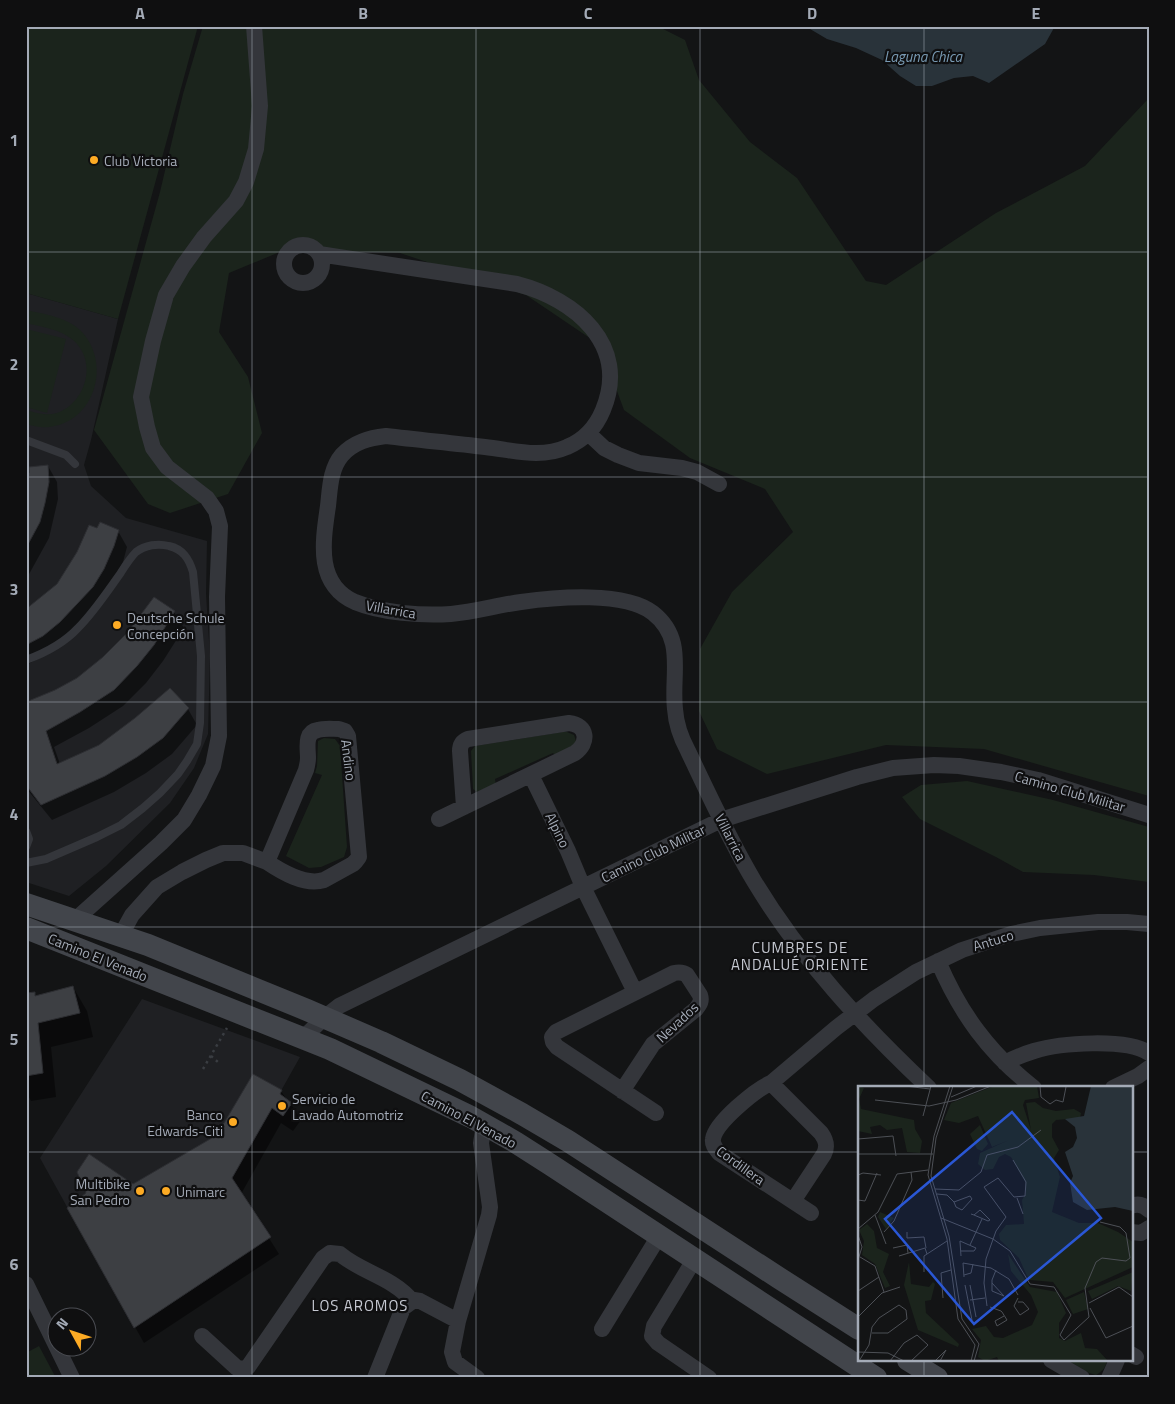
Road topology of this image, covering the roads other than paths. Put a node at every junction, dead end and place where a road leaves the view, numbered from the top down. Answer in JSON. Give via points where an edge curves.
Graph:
{"nodes":[{"id":1,"x":254,"y":26,"type":"edge"},
{"id":2,"x":319,"y":254,"type":"dead end"},
{"id":3,"x":588,"y":433,"type":"junction"},
{"id":4,"x":26,"y":440,"type":"edge"},
{"id":5,"x":75,"y":464,"type":"dead end"},
{"id":6,"x":719,"y":484,"type":"dead end"},
{"id":7,"x":26,"y":660,"type":"edge"},
{"id":8,"x":531,"y":775,"type":"junction"},
{"id":9,"x":464,"y":807,"type":"junction"},
{"id":10,"x":1149,"y":815,"type":"edge"},
{"id":11,"x":439,"y":819,"type":"dead end"},
{"id":12,"x":721,"y":820,"type":"junction"},
{"id":13,"x":26,"y":831,"type":"edge"},
{"id":14,"x":26,"y":847,"type":"edge"},
{"id":15,"x":267,"y":862,"type":"junction"},
{"id":16,"x":26,"y":863,"type":"edge"},
{"id":17,"x":583,"y":887,"type":"junction"},
{"id":18,"x":26,"y":904,"type":"edge"},
{"id":19,"x":75,"y":920,"type":"junction"},
{"id":20,"x":1149,"y":924,"type":"edge"},
{"id":21,"x":26,"y":928,"type":"edge"},
{"id":22,"x":121,"y":935,"type":"junction"},
{"id":23,"x":938,"y":961,"type":"junction"},
{"id":24,"x":635,"y":992,"type":"junction"},
{"id":25,"x":855,"y":1014,"type":"junction"},
{"id":26,"x":325,"y":1017,"type":"junction"},
{"id":27,"x":303,"y":1038,"type":"junction"},
{"id":28,"x":1149,"y":1054,"type":"edge"},
{"id":29,"x":1005,"y":1062,"type":"junction"},
{"id":30,"x":1149,"y":1068,"type":"edge"},
{"id":31,"x":771,"y":1083,"type":"junction"},
{"id":32,"x":927,"y":1086,"type":"edge"},
{"id":33,"x":1032,"y":1086,"type":"edge"},
{"id":34,"x":1117,"y":1086,"type":"edge"},
{"id":35,"x":622,"y":1090,"type":"junction"},
{"id":36,"x":656,"y":1113,"type":"dead end"},
{"id":37,"x":484,"y":1124,"type":"junction"},
{"id":38,"x":793,"y":1201,"type":"junction"},
{"id":39,"x":811,"y":1213,"type":"dead end"},
{"id":40,"x":1149,"y":1228,"type":"edge"},
{"id":41,"x":1132,"y":1232,"type":"edge"},
{"id":42,"x":658,"y":1236,"type":"junction"},
{"id":43,"x":694,"y":1260,"type":"junction"},
{"id":44,"x":26,"y":1284,"type":"edge"},
{"id":45,"x":412,"y":1301,"type":"junction"},
{"id":46,"x":458,"y":1321,"type":"junction"},
{"id":47,"x":858,"y":1328,"type":"edge"},
{"id":48,"x":602,"y":1329,"type":"dead end"},
{"id":49,"x":202,"y":1336,"type":"dead end"},
{"id":50,"x":1054,"y":1362,"type":"edge"},
{"id":51,"x":1116,"y":1362,"type":"edge"},
{"id":52,"x":908,"y":1367,"type":"edge"},
{"id":53,"x":871,"y":1376,"type":"edge"},
{"id":54,"x":72,"y":1378,"type":"edge"},
{"id":55,"x":375,"y":1378,"type":"edge"},
{"id":56,"x":477,"y":1378,"type":"edge"},
{"id":57,"x":709,"y":1378,"type":"edge"},
{"id":58,"x":937,"y":1378,"type":"edge"},
{"id":59,"x":1082,"y":1378,"type":"edge"},
{"id":60,"x":1110,"y":1378,"type":"edge"}],
"edges":[{"from":1,"to":19,"type":"street","via":[[260,106],[256,149],[246,182],[236,201],[188,259],[166,295],[141,397],[153,448],[167,467],[207,498],[216,511],[220,526],[217,598],[219,736],[213,766],[184,820]]},
{"from":2,"to":3,"type":"street","name":"Villarrica","via":[[517,284],[533,288],[568,307],[591,326],[610,361],[606,404]]},
{"from":3,"to":6,"type":"street","via":[[604,448],[618,455],[639,463],[690,470]]},
{"from":3,"to":12,"type":"street","name":"Villarrica","via":[[566,448],[539,454],[386,436],[358,443],[342,455],[331,477],[323,544],[326,568],[337,590],[354,601],[421,614],[451,614],[522,601],[580,598],[624,600],[643,606],[658,617],[672,640],[676,655],[676,719]]},
{"from":4,"to":5,"type":"lane","via":[[66,455]]},
{"from":7,"to":16,"type":"lane","via":[[53,647],[78,629],[141,548],[156,544],[172,546],[190,563],[201,656],[197,744],[178,774],[121,825],[46,859]]},
{"from":8,"to":9,"type":"street"},
{"from":8,"to":9,"type":"street","via":[[579,750],[585,739],[576,724],[463,742],[460,748]]},
{"from":8,"to":17,"type":"street","name":"Alpino"},
{"from":9,"to":11,"type":"street"},
{"from":10,"to":12,"type":"street","name":"Camino Club Militar","via":[[1038,780],[1001,772],[934,765],[893,768],[857,777]]},
{"from":12,"to":17,"type":"street","name":"Camino Club Militar"},
{"from":12,"to":25,"type":"street","name":"Villarrica","via":[[773,910],[812,964]]},
{"from":13,"to":14,"type":"lane"},
{"from":15,"to":15,"type":"street","name":"Andino","via":[[306,770],[308,737],[316,730],[345,731],[358,859],[324,880],[313,882]]},
{"from":15,"to":22,"type":"street","name":"Andino","via":[[243,853],[223,853],[206,860],[157,887],[132,915]]},
{"from":17,"to":24,"type":"street"},
{"from":17,"to":26,"type":"street","name":"Camino Club Militar","via":[[339,1006]]},
{"from":18,"to":19,"type":"street","name":"Camino El Venado"},
{"from":19,"to":22,"type":"street","name":"Camino El Venado"},
{"from":20,"to":23,"type":"street","name":"Antuco","via":[[1098,922],[1040,928],[986,941]]},
{"from":21,"to":27,"type":"street","name":"Camino El Venado"},
{"from":22,"to":26,"type":"street","name":"Camino El Venado"},
{"from":23,"to":25,"type":"street","name":"Antuco","via":[[895,985]]},
{"from":23,"to":29,"type":"street","via":[[970,1022]]},
{"from":24,"to":35,"type":"street","name":"Nevados","via":[[556,1032],[552,1039],[557,1047]]},
{"from":24,"to":35,"type":"street","name":"Nevados","via":[[681,972],[687,975],[701,1001],[653,1044]]},
{"from":25,"to":31,"type":"street","name":"Cordillera"},
{"from":25,"to":32,"type":"street","name":"Villarrica"},
{"from":26,"to":27,"type":"street","name":"Camino Club Militar"},
{"from":26,"to":47,"type":"street","name":"Camino El Venado","via":[[434,1067],[530,1118]]},
{"from":27,"to":37,"type":"street","name":"Camino El Venado"},
{"from":28,"to":29,"type":"street","via":[[1135,1047],[1077,1045],[1049,1047]]},
{"from":29,"to":33,"type":"street"},
{"from":30,"to":34,"type":"street"},
{"from":31,"to":38,"type":"street","via":[[826,1142],[824,1154]]},
{"from":31,"to":38,"type":"street","name":"Cordillera","via":[[759,1089],[724,1120],[713,1138],[714,1145],[719,1153]]},
{"from":35,"to":36,"type":"street","name":"Nevados"},
{"from":37,"to":42,"type":"street","name":"Camino El Venado"},
{"from":37,"to":46,"type":"street","via":[[481,1143],[489,1215]]},
{"from":38,"to":39,"type":"street","name":"Cordillera"},
{"from":40,"to":41,"type":"street","via":[[1141,1233]]},
{"from":42,"to":43,"type":"street","name":"Camino El Venado"},
{"from":42,"to":48,"type":"street"},
{"from":43,"to":53,"type":"street","name":"Camino El Venado"},
{"from":43,"to":57,"type":"street","via":[[654,1326],[652,1336],[658,1344]]},
{"from":44,"to":54,"type":"street"},
{"from":45,"to":46,"type":"street","via":[[420,1301]]},
{"from":45,"to":49,"type":"street","via":[[396,1286],[340,1254],[330,1253],[323,1258],[248,1367],[237,1368]]},
{"from":45,"to":55,"type":"street","via":[[403,1308]]},
{"from":46,"to":56,"type":"street","via":[[453,1358]]},
{"from":50,"to":59,"type":"street"},
{"from":51,"to":60,"type":"street"},
{"from":52,"to":58,"type":"street"}]}
